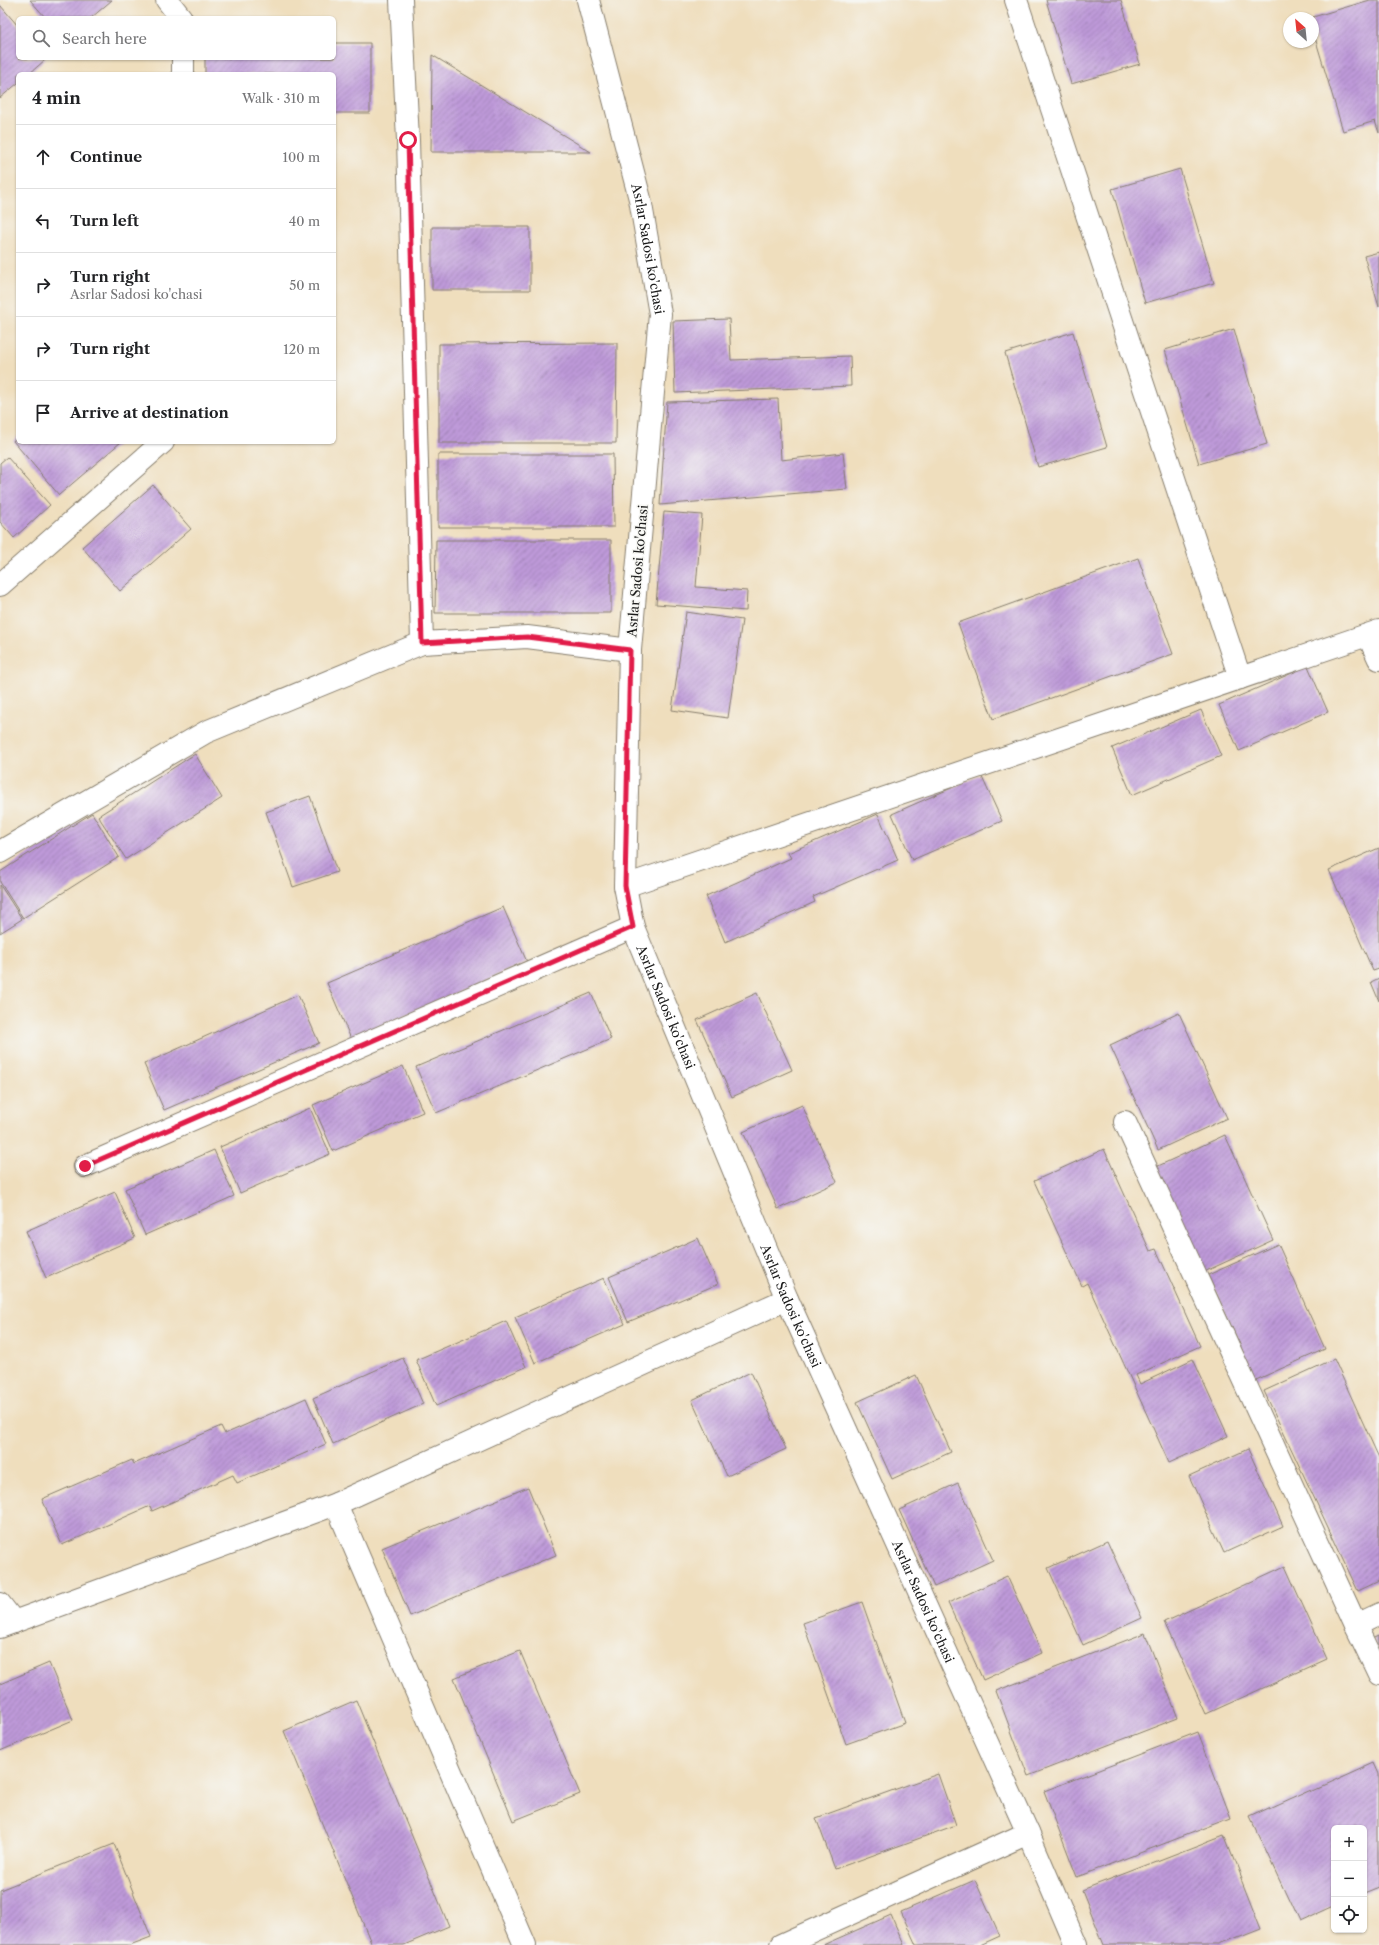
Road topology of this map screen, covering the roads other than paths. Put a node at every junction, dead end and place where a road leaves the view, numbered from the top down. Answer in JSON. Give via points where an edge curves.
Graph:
{"nodes":[{"id":1,"x":167,"y":0,"type":"edge"},
{"id":2,"x":401,"y":0,"type":"edge"},
{"id":3,"x":588,"y":0,"type":"edge"},
{"id":4,"x":1016,"y":0,"type":"edge"},
{"id":5,"x":179,"y":16,"type":"edge"},
{"id":6,"x":182,"y":60,"type":"edge"},
{"id":7,"x":183,"y":72,"type":"edge"},
{"id":8,"x":161,"y":444,"type":"edge"},
{"id":9,"x":0,"y":586,"type":"edge"},
{"id":10,"x":1374,"y":633,"type":"edge"},
{"id":11,"x":422,"y":643,"type":"junction"},
{"id":12,"x":630,"y":650,"type":"junction"},
{"id":13,"x":1379,"y":659,"type":"edge"},
{"id":14,"x":1240,"y":678,"type":"junction"},
{"id":15,"x":0,"y":852,"type":"edge"},
{"id":16,"x":625,"y":886,"type":"junction"},
{"id":17,"x":633,"y":927,"type":"junction"},
{"id":18,"x":1126,"y":1122,"type":"dead end"},
{"id":19,"x":85,"y":1166,"type":"dead end"},
{"id":20,"x":787,"y":1300,"type":"junction"},
{"id":21,"x":336,"y":1504,"type":"junction"},
{"id":22,"x":0,"y":1604,"type":"edge"},
{"id":23,"x":1379,"y":1614,"type":"edge"},
{"id":24,"x":7,"y":1624,"type":"edge"},
{"id":25,"x":1356,"y":1625,"type":"junction"},
{"id":26,"x":1379,"y":1673,"type":"edge"},
{"id":27,"x":1028,"y":1833,"type":"junction"},
{"id":28,"x":525,"y":1945,"type":"edge"},
{"id":29,"x":782,"y":1945,"type":"edge"},
{"id":30,"x":1076,"y":1945,"type":"edge"}],
"edges":[{"from":1,"to":5,"type":"street"},
{"from":2,"to":11,"type":"street","via":[[408,140]]},
{"from":3,"to":12,"type":"street","name":"Asrlar Sadosi ko'chasi","via":[[640,199],[660,314]]},
{"from":4,"to":14,"type":"street"},
{"from":6,"to":7,"type":"street"},
{"from":8,"to":9,"type":"street"},
{"from":10,"to":13,"type":"street"},
{"from":10,"to":14,"type":"street"},
{"from":11,"to":12,"type":"street","via":[[527,637]]},
{"from":11,"to":15,"type":"street","via":[[206,732]]},
{"from":12,"to":16,"type":"street","name":"Asrlar Sadosi ko'chasi"},
{"from":14,"to":16,"type":"street"},
{"from":16,"to":17,"type":"street","name":"Asrlar Sadosi ko'chasi"},
{"from":17,"to":19,"type":"street"},
{"from":17,"to":20,"type":"street","name":"Asrlar Sadosi ko'chasi"},
{"from":18,"to":25,"type":"street"},
{"from":20,"to":21,"type":"street"},
{"from":20,"to":27,"type":"street","name":"Asrlar Sadosi ko'chasi"},
{"from":21,"to":24,"type":"street"},
{"from":21,"to":28,"type":"street"},
{"from":22,"to":24,"type":"street"},
{"from":23,"to":25,"type":"street"},
{"from":25,"to":26,"type":"street"},
{"from":27,"to":29,"type":"street"},
{"from":27,"to":30,"type":"street","name":"Asrlar Sadosi ko'chasi"}]}
